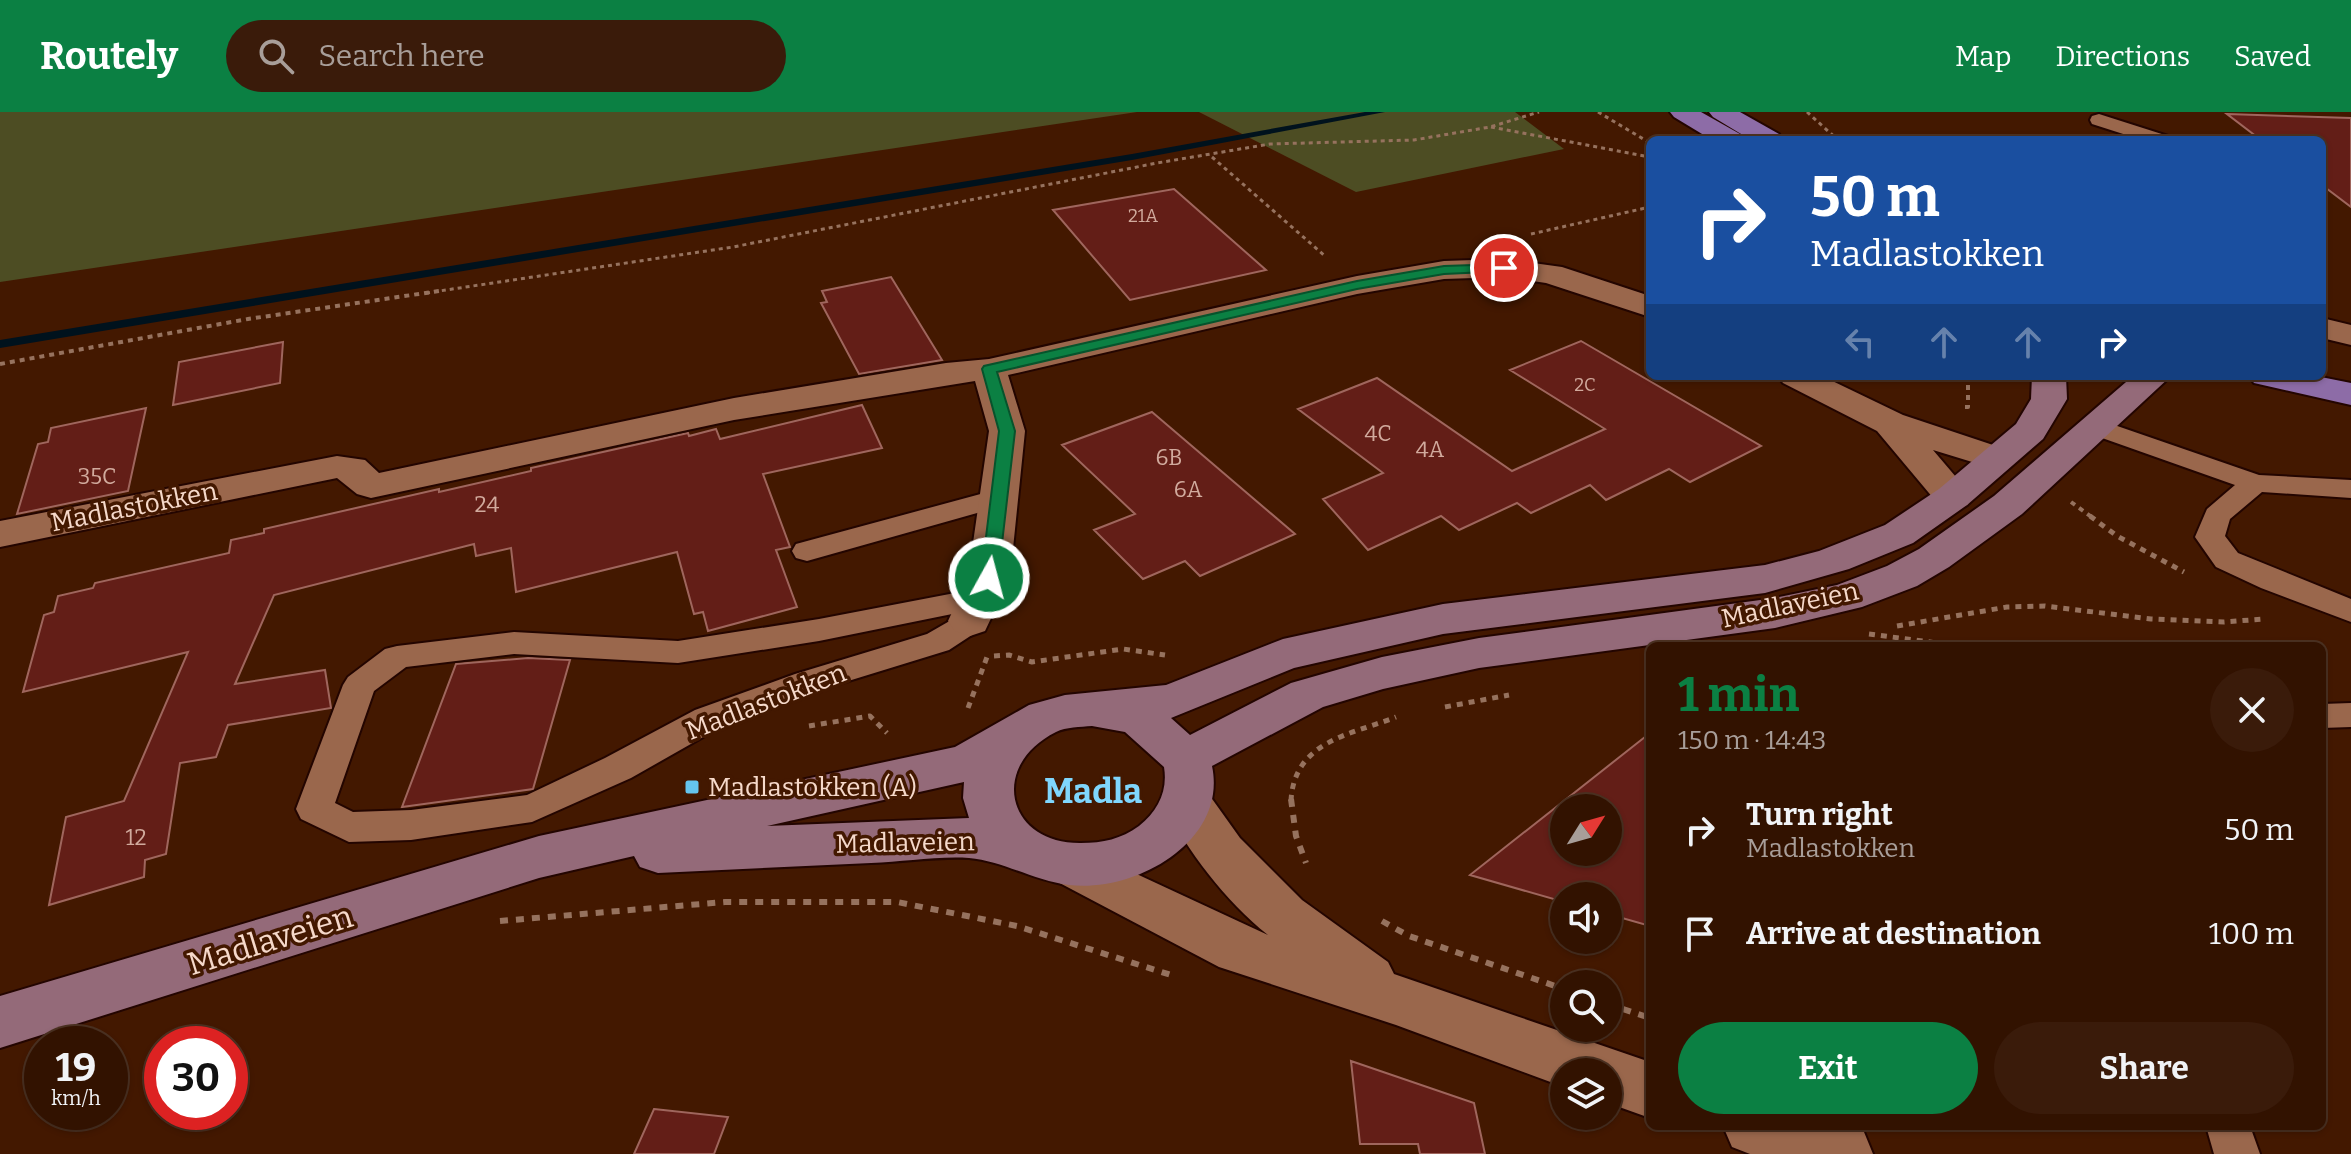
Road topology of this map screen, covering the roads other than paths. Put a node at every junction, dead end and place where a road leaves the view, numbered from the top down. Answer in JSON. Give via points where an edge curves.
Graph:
{"nodes":[{"id":1,"x":1683,"y":112,"type":"edge"},
{"id":2,"x":1722,"y":112,"type":"edge"},
{"id":3,"x":2099,"y":120,"type":"dead end"},
{"id":4,"x":1724,"y":136,"type":"edge"},
{"id":5,"x":1763,"y":136,"type":"edge"},
{"id":6,"x":2149,"y":136,"type":"edge"},
{"id":7,"x":1646,"y":306,"type":"edge"},
{"id":8,"x":2326,"y":329,"type":"edge"},
{"id":9,"x":2351,"y":335,"type":"edge"},
{"id":10,"x":2326,"y":364,"type":"edge"},
{"id":11,"x":989,"y":369,"type":"junction"},
{"id":12,"x":2351,"y":371,"type":"edge"},
{"id":13,"x":1803,"y":380,"type":"edge"},
{"id":14,"x":2049,"y":380,"type":"edge"},
{"id":15,"x":2150,"y":380,"type":"edge"},
{"id":16,"x":2285,"y":380,"type":"edge"},
{"id":17,"x":2351,"y":394,"type":"edge"},
{"id":18,"x":1890,"y":423,"type":"junction"},
{"id":19,"x":2097,"y":427,"type":"junction"},
{"id":20,"x":1995,"y":458,"type":"junction"},
{"id":21,"x":2255,"y":483,"type":"junction"},
{"id":22,"x":2351,"y":489,"type":"edge"},
{"id":23,"x":1953,"y":497,"type":"junction"},
{"id":24,"x":999,"y":498,"type":"junction"},
{"id":25,"x":14,"y":531,"type":"edge"},
{"id":26,"x":807,"y":551,"type":"dead end"},
{"id":27,"x":976,"y":610,"type":"junction"},
{"id":28,"x":2351,"y":611,"type":"edge"},
{"id":29,"x":1092,"y":709,"type":"junction"},
{"id":30,"x":2351,"y":715,"type":"edge"},
{"id":31,"x":2326,"y":716,"type":"edge"},
{"id":32,"x":1013,"y":736,"type":"junction"},
{"id":33,"x":1186,"y":781,"type":"junction"},
{"id":34,"x":539,"y":857,"type":"junction"},
{"id":35,"x":1051,"y":859,"type":"junction"},
{"id":36,"x":1396,"y":1000,"type":"junction"},
{"id":37,"x":0,"y":1022,"type":"edge"},
{"id":38,"x":1560,"y":1058,"type":"edge"},
{"id":39,"x":1622,"y":1080,"type":"edge"},
{"id":40,"x":1646,"y":1089,"type":"edge"},
{"id":41,"x":1767,"y":1130,"type":"edge"},
{"id":42,"x":2229,"y":1130,"type":"edge"},
{"id":43,"x":1842,"y":1154,"type":"edge"},
{"id":44,"x":2237,"y":1154,"type":"edge"}],
"edges":[{"from":1,"to":4,"type":"main road"},
{"from":2,"to":5,"type":"main road"},
{"from":3,"to":6,"type":"lane"},
{"from":7,"to":11,"type":"street","name":"Madlastokken","via":[[1551,274],[1504,268],[1444,270]]},
{"from":8,"to":9,"type":"street"},
{"from":10,"to":12,"type":"main road"},
{"from":11,"to":24,"type":"street","via":[[1007,431]]},
{"from":11,"to":25,"type":"street","name":"Madlastokken","via":[[734,409],[247,512],[230,509],[240,486]]},
{"from":13,"to":18,"type":"street"},
{"from":14,"to":20,"type":"main road","name":"Madlaveien","via":[[2049,399],[2030,431]]},
{"from":15,"to":19,"type":"main road","name":"Madlaveien"},
{"from":16,"to":17,"type":"main road"},
{"from":18,"to":20,"type":"street"},
{"from":18,"to":23,"type":"street"},
{"from":19,"to":21,"type":"lane"},
{"from":19,"to":33,"type":"main road","name":"Madlaveien","via":[[2008,505],[1934,558],[1861,592],[1775,613],[1479,653],[1382,673],[1307,695]]},
{"from":20,"to":23,"type":"main road","name":"Madlaveien"},
{"from":21,"to":22,"type":"lane"},
{"from":21,"to":28,"type":"lane","via":[[2217,515],[2210,537],[2227,560]]},
{"from":23,"to":29,"type":"main road","name":"Madlaveien","via":[[1899,534],[1765,579],[1443,619],[1283,655],[1172,701]]},
{"from":24,"to":26,"type":"lane"},
{"from":24,"to":27,"type":"street","via":[[989,578]]},
{"from":27,"to":27,"type":"lane","name":"Madlastokken","via":[[938,642],[707,719],[532,808],[411,825],[349,827],[314,809],[360,685],[397,657],[514,643],[678,652]]},
{"from":29,"to":32,"type":"main road","via":[[1058,713]]},
{"from":29,"to":33,"type":"main road","via":[[1144,719]]},
{"from":30,"to":31,"type":"lane"},
{"from":32,"to":34,"type":"main road","name":"Madlaveien","via":[[967,763]]},
{"from":32,"to":35,"type":"main road","via":[[991,766],[986,793],[993,820],[1003,835]]},
{"from":33,"to":35,"type":"main road","via":[[1171,829],[1145,850],[1110,862]]},
{"from":33,"to":36,"type":"street","via":[[1222,853],[1283,916]]},
{"from":34,"to":35,"type":"main road","name":"Madlaveien","via":[[970,838]]},
{"from":34,"to":37,"type":"main road","name":"Madlaveien"},
{"from":35,"to":36,"type":"street","via":[[1239,950]]},
{"from":36,"to":38,"type":"street"},
{"from":39,"to":40,"type":"street"},
{"from":41,"to":43,"type":"street"},
{"from":42,"to":44,"type":"lane"}]}
